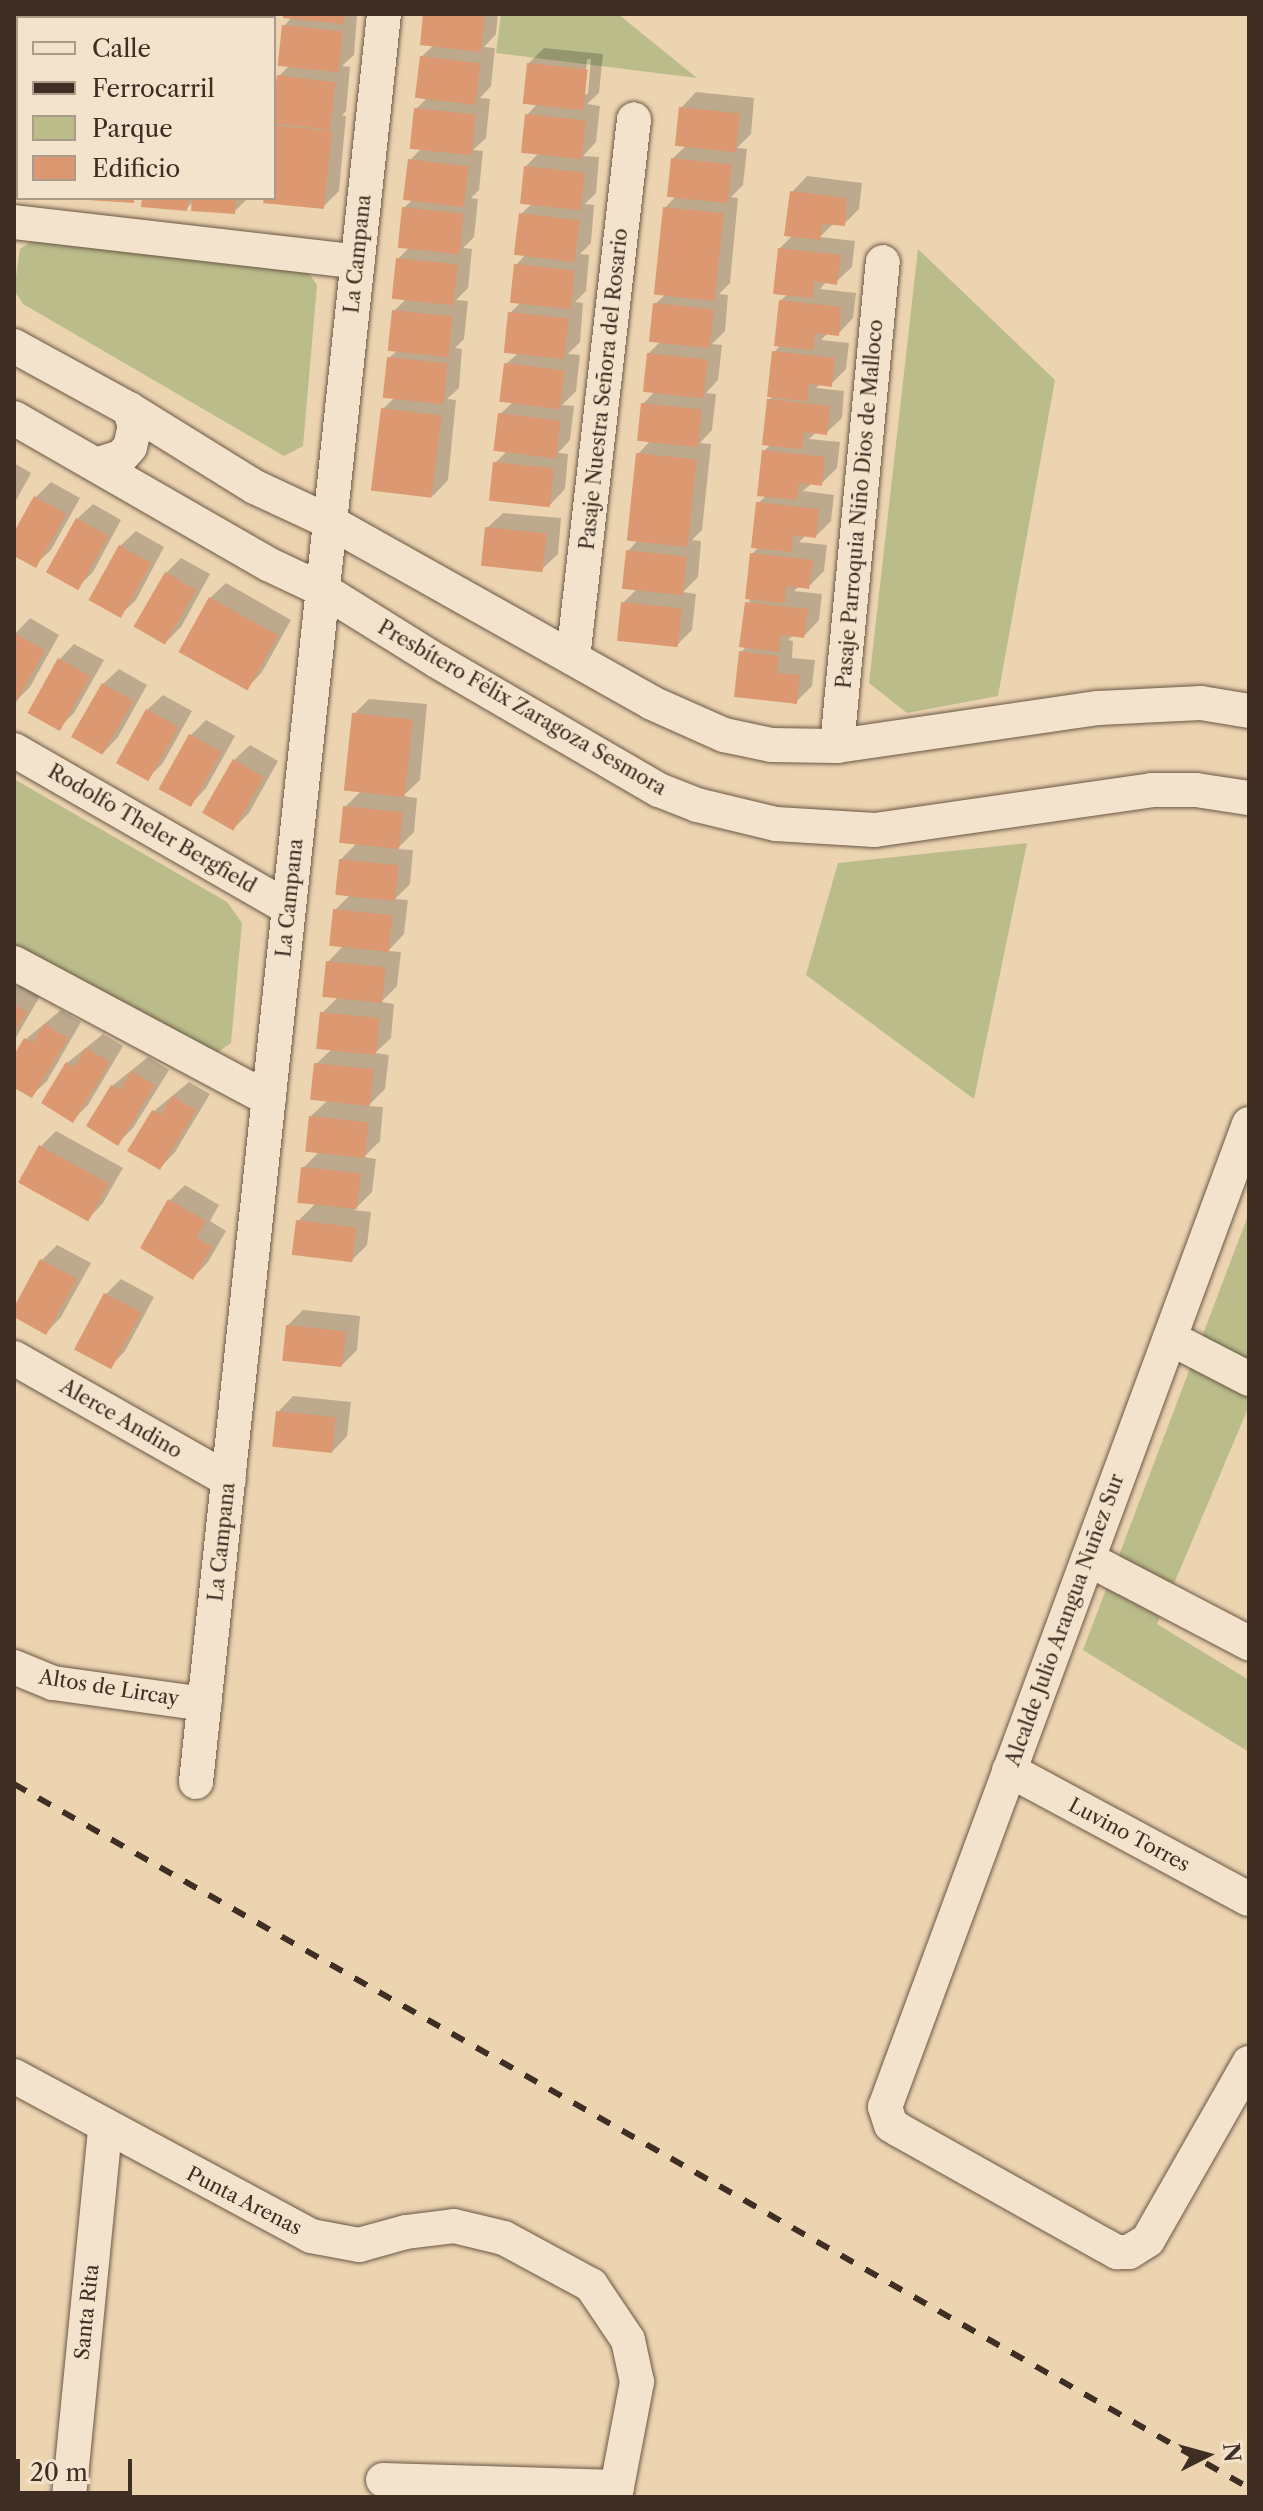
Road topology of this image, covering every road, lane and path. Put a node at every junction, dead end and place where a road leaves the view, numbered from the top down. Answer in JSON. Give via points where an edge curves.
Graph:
{"nodes":[{"id":1,"x":86,"y":14,"type":"edge"},
{"id":2,"x":105,"y":14,"type":"edge"},
{"id":3,"x":384,"y":14,"type":"edge"},
{"id":4,"x":634,"y":119,"type":"dead end"},
{"id":5,"x":14,"y":222,"type":"edge"},
{"id":6,"x":358,"y":262,"type":"junction"},
{"id":7,"x":883,"y":262,"type":"dead end"},
{"id":8,"x":14,"y":346,"type":"edge"},
{"id":9,"x":129,"y":409,"type":"junction"},
{"id":10,"x":14,"y":418,"type":"edge"},
{"id":11,"x":99,"y":464,"type":"junction"},
{"id":12,"x":330,"y":522,"type":"junction"},
{"id":13,"x":323,"y":590,"type":"junction"},
{"id":14,"x":573,"y":658,"type":"junction"},
{"id":15,"x":1249,"y":711,"type":"edge"},
{"id":16,"x":837,"y":746,"type":"junction"},
{"id":17,"x":14,"y":750,"type":"edge"},
{"id":18,"x":1249,"y":798,"type":"edge"},
{"id":19,"x":289,"y":908,"type":"junction"},
{"id":20,"x":14,"y":963,"type":"edge"},
{"id":21,"x":269,"y":1099,"type":"junction"},
{"id":22,"x":1247,"y":1133,"type":"edge"},
{"id":23,"x":1170,"y":1338,"type":"junction"},
{"id":24,"x":14,"y":1358,"type":"edge"},
{"id":25,"x":1249,"y":1379,"type":"edge"},
{"id":26,"x":229,"y":1480,"type":"junction"},
{"id":27,"x":1088,"y":1559,"type":"junction"},
{"id":28,"x":1249,"y":1643,"type":"edge"},
{"id":29,"x":14,"y":1667,"type":"edge"},
{"id":30,"x":205,"y":1704,"type":"junction"},
{"id":31,"x":1009,"y":1770,"type":"junction"},
{"id":32,"x":196,"y":1782,"type":"dead end"},
{"id":33,"x":1249,"y":1899,"type":"edge"},
{"id":34,"x":1249,"y":2063,"type":"edge"},
{"id":35,"x":14,"y":2076,"type":"edge"},
{"id":36,"x":105,"y":2128,"type":"junction"},
{"id":37,"x":383,"y":2480,"type":"dead end"},
{"id":38,"x":616,"y":2492,"type":"edge"},
{"id":39,"x":69,"y":2497,"type":"edge"}],
"edges":[{"from":1,"to":2,"type":"street"},
{"from":3,"to":6,"type":"street","name":"La Campana"},
{"from":4,"to":14,"type":"street","name":"Pasaje Nuestra Señora del Rosario"},
{"from":5,"to":6,"type":"street"},
{"from":6,"to":12,"type":"street","name":"La Campana"},
{"from":7,"to":16,"type":"street","name":"Pasaje Parroquia Niño Dios de Malloco"},
{"from":8,"to":9,"type":"street"},
{"from":9,"to":11,"type":"street","via":[[135,426],[130,447],[121,457]]},
{"from":9,"to":12,"type":"street","via":[[255,487]]},
{"from":10,"to":11,"type":"street","name":"Presbítero Félix Zaragoza Sesmora"},
{"from":11,"to":13,"type":"street","name":"Presbítero Félix Zaragoza Sesmora","via":[[270,565]]},
{"from":12,"to":13,"type":"street","name":"La Campana"},
{"from":12,"to":14,"type":"street"},
{"from":13,"to":18,"type":"street","name":"Presbítero Félix Zaragoza Sesmora","via":[[659,790],[737,816],[875,830],[1152,790]]},
{"from":13,"to":19,"type":"street","name":"La Campana"},
{"from":14,"to":16,"type":"street","via":[[652,703],[724,735],[771,745]]},
{"from":15,"to":16,"type":"street","via":[[1201,703],[1098,708]]},
{"from":17,"to":19,"type":"street","name":"Rodolfo Theler Bergfield"},
{"from":19,"to":21,"type":"street","name":"La Campana"},
{"from":20,"to":21,"type":"street"},
{"from":21,"to":26,"type":"street","name":"La Campana"},
{"from":22,"to":23,"type":"street","name":"Alcalde Julio Arangua Nuñez Sur"},
{"from":23,"to":25,"type":"street"},
{"from":23,"to":27,"type":"street","name":"Alcalde Julio Arangua Nuñez Sur"},
{"from":24,"to":26,"type":"street","name":"Alerce Andino"},
{"from":26,"to":30,"type":"street","name":"La Campana"},
{"from":27,"to":28,"type":"street"},
{"from":27,"to":31,"type":"street","name":"Alcalde Julio Arangua Nuñez Sur"},
{"from":29,"to":30,"type":"street","name":"Altos de Lircay","via":[[53,1683]]},
{"from":30,"to":32,"type":"street","name":"La Campana"},
{"from":31,"to":33,"type":"street","name":"Luvino Torres"},
{"from":31,"to":34,"type":"street","name":"Alcalde Julio Arangua Nuñez Sur","via":[[887,2097],[886,2116],[899,2130],[1092,2239],[1129,2252],[1148,2240]]},
{"from":35,"to":36,"type":"street","name":"Punta Arenas"},
{"from":36,"to":38,"type":"street","name":"Punta Arenas","via":[[311,2236],[359,2245],[454,2226],[504,2238],[591,2285],[628,2340],[637,2382]]},
{"from":36,"to":39,"type":"street","name":"Santa Rita"},
{"from":37,"to":38,"type":"street"}]}
